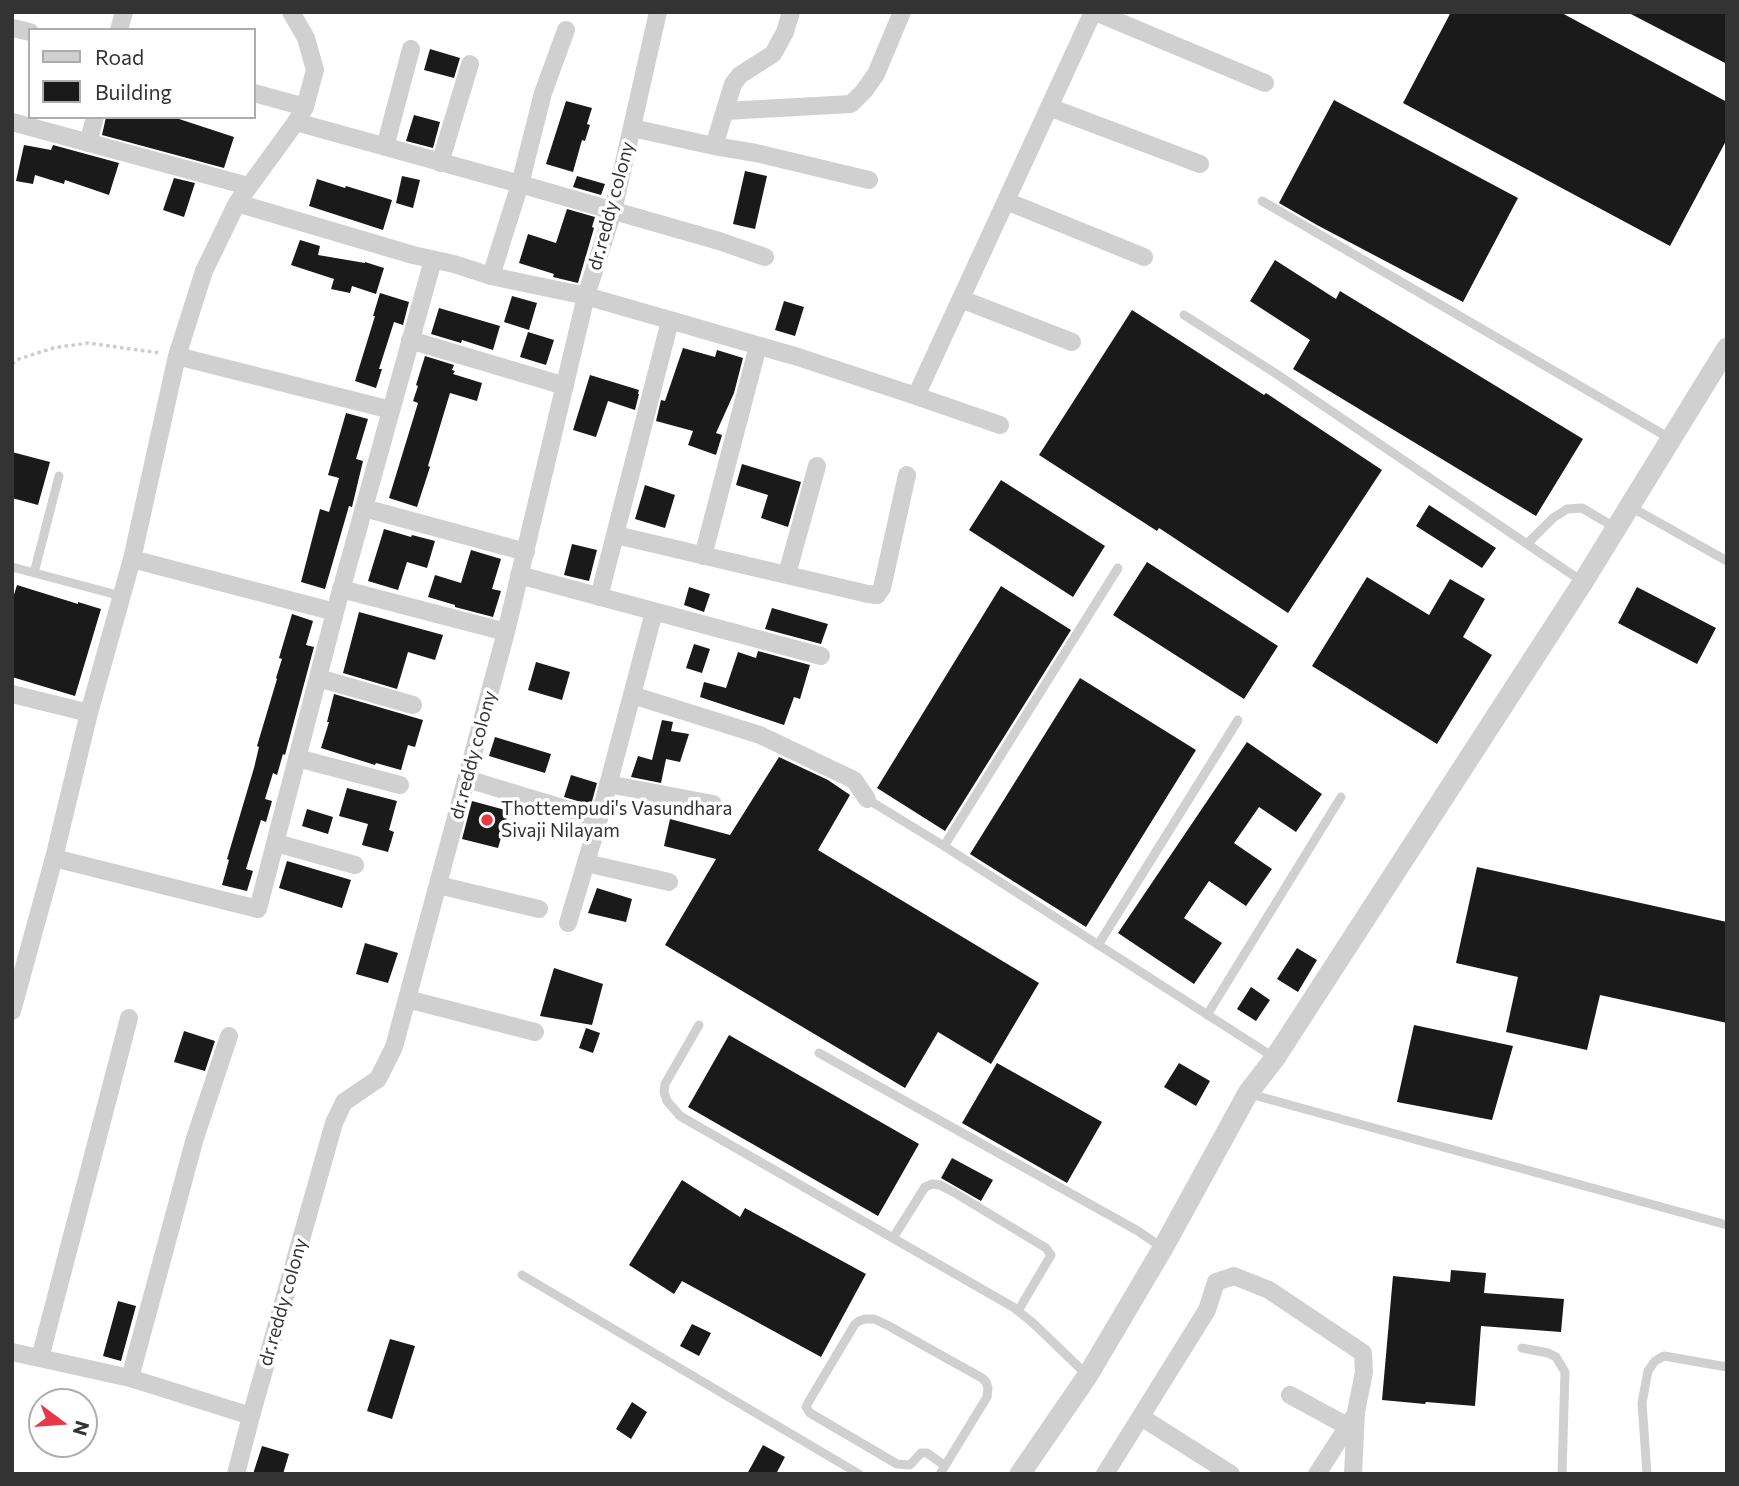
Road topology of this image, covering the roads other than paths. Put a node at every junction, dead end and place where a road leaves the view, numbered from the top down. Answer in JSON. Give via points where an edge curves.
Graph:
{"nodes":[{"id":1,"x":291,"y":12,"type":"edge"},
{"id":2,"x":658,"y":12,"type":"edge"},
{"id":3,"x":792,"y":12,"type":"edge"},
{"id":4,"x":902,"y":12,"type":"edge"},
{"id":5,"x":1094,"y":12,"type":"edge"},
{"id":6,"x":566,"y":30,"type":"dead end"},
{"id":7,"x":411,"y":49,"type":"dead end"},
{"id":8,"x":470,"y":64,"type":"dead end"},
{"id":9,"x":1265,"y":83,"type":"dead end"},
{"id":10,"x":256,"y":94,"type":"edge"},
{"id":11,"x":1049,"y":107,"type":"junction"},
{"id":12,"x":725,"y":111,"type":"junction"},
{"id":13,"x":301,"y":114,"type":"junction"},
{"id":14,"x":94,"y":119,"type":"edge"},
{"id":15,"x":12,"y":122,"type":"edge"},
{"id":16,"x":632,"y":128,"type":"junction"},
{"id":17,"x":88,"y":143,"type":"junction"},
{"id":18,"x":714,"y":146,"type":"junction"},
{"id":19,"x":385,"y":147,"type":"junction"},
{"id":20,"x":440,"y":163,"type":"junction"},
{"id":21,"x":1200,"y":164,"type":"dead end"},
{"id":22,"x":869,"y":180,"type":"dead end"},
{"id":23,"x":520,"y":184,"type":"junction"},
{"id":24,"x":248,"y":186,"type":"junction"},
{"id":25,"x":1006,"y":201,"type":"junction"},
{"id":26,"x":1262,"y":201,"type":"dead end"},
{"id":27,"x":237,"y":203,"type":"junction"},
{"id":28,"x":613,"y":211,"type":"junction"},
{"id":29,"x":765,"y":257,"type":"dead end"},
{"id":30,"x":1144,"y":257,"type":"dead end"},
{"id":31,"x":433,"y":260,"type":"junction"},
{"id":32,"x":491,"y":276,"type":"junction"},
{"id":33,"x":586,"y":296,"type":"junction"},
{"id":34,"x":961,"y":299,"type":"junction"},
{"id":35,"x":1184,"y":314,"type":"dead end"},
{"id":36,"x":670,"y":321,"type":"junction"},
{"id":37,"x":410,"y":340,"type":"junction"},
{"id":38,"x":1072,"y":342,"type":"dead end"},
{"id":39,"x":758,"y":346,"type":"junction"},
{"id":40,"x":1727,"y":348,"type":"edge"},
{"id":41,"x":177,"y":356,"type":"junction"},
{"id":42,"x":565,"y":386,"type":"junction"},
{"id":43,"x":916,"y":396,"type":"junction"},
{"id":44,"x":391,"y":410,"type":"junction"},
{"id":45,"x":1000,"y":425,"type":"dead end"},
{"id":46,"x":1671,"y":439,"type":"junction"},
{"id":47,"x":817,"y":466,"type":"dead end"},
{"id":48,"x":907,"y":475,"type":"dead end"},
{"id":49,"x":59,"y":476,"type":"dead end"},
{"id":50,"x":1629,"y":506,"type":"junction"},
{"id":51,"x":364,"y":508,"type":"junction"},
{"id":52,"x":1616,"y":528,"type":"junction"},
{"id":53,"x":616,"y":535,"type":"junction"},
{"id":54,"x":1527,"y":544,"type":"junction"},
{"id":55,"x":526,"y":552,"type":"junction"},
{"id":56,"x":703,"y":556,"type":"junction"},
{"id":57,"x":132,"y":559,"type":"junction"},
{"id":58,"x":1727,"y":561,"type":"edge"},
{"id":59,"x":12,"y":567,"type":"edge"},
{"id":60,"x":1118,"y":568,"type":"dead end"},
{"id":61,"x":34,"y":573,"type":"junction"},
{"id":62,"x":787,"y":574,"type":"junction"},
{"id":63,"x":519,"y":575,"type":"junction"},
{"id":64,"x":1583,"y":582,"type":"junction"},
{"id":65,"x":341,"y":589,"type":"junction"},
{"id":66,"x":121,"y":596,"type":"junction"},
{"id":67,"x":599,"y":597,"type":"junction"},
{"id":68,"x":335,"y":612,"type":"junction"},
{"id":69,"x":654,"y":612,"type":"junction"},
{"id":70,"x":506,"y":632,"type":"junction"},
{"id":71,"x":821,"y":656,"type":"dead end"},
{"id":72,"x":318,"y":678,"type":"junction"},
{"id":73,"x":12,"y":694,"type":"edge"},
{"id":74,"x":632,"y":695,"type":"junction"},
{"id":75,"x":413,"y":705,"type":"dead end"},
{"id":76,"x":89,"y":713,"type":"junction"},
{"id":77,"x":1238,"y":720,"type":"dead end"},
{"id":78,"x":297,"y":758,"type":"junction"},
{"id":79,"x":467,"y":779,"type":"junction"},
{"id":80,"x":608,"y":783,"type":"junction"},
{"id":81,"x":400,"y":785,"type":"dead end"},
{"id":82,"x":1341,"y":797,"type":"dead end"},
{"id":83,"x":867,"y":799,"type":"joint"},
{"id":84,"x":713,"y":804,"type":"dead end"},
{"id":85,"x":599,"y":819,"type":"junction"},
{"id":86,"x":276,"y":843,"type":"junction"},
{"id":87,"x":944,"y":846,"type":"junction"},
{"id":88,"x":54,"y":858,"type":"junction"},
{"id":89,"x":586,"y":863,"type":"junction"},
{"id":90,"x":355,"y":865,"type":"dead end"},
{"id":91,"x":669,"y":882,"type":"dead end"},
{"id":92,"x":438,"y":885,"type":"junction"},
{"id":93,"x":539,"y":909,"type":"dead end"},
{"id":94,"x":568,"y":923,"type":"dead end"},
{"id":95,"x":1098,"y":945,"type":"junction"},
{"id":96,"x":407,"y":999,"type":"junction"},
{"id":97,"x":12,"y":1011,"type":"edge"},
{"id":98,"x":1207,"y":1015,"type":"junction"},
{"id":99,"x":129,"y":1018,"type":"dead end"},
{"id":100,"x":699,"y":1025,"type":"dead end"},
{"id":101,"x":534,"y":1032,"type":"dead end"},
{"id":102,"x":229,"y":1036,"type":"dead end"},
{"id":103,"x":819,"y":1054,"type":"dead end"},
{"id":104,"x":1275,"y":1058,"type":"junction"},
{"id":105,"x":1248,"y":1093,"type":"junction"},
{"id":106,"x":1727,"y":1225,"type":"edge"},
{"id":107,"x":893,"y":1238,"type":"junction"},
{"id":108,"x":1163,"y":1248,"type":"junction"},
{"id":109,"x":522,"y":1275,"type":"dead end"},
{"id":110,"x":1018,"y":1311,"type":"junction"},
{"id":111,"x":1522,"y":1348,"type":"dead end"},
{"id":112,"x":12,"y":1352,"type":"edge"},
{"id":113,"x":40,"y":1358,"type":"junction"},
{"id":114,"x":1727,"y":1367,"type":"edge"},
{"id":115,"x":1088,"y":1376,"type":"junction"},
{"id":116,"x":130,"y":1378,"type":"junction"},
{"id":117,"x":1290,"y":1395,"type":"dead end"},
{"id":118,"x":251,"y":1416,"type":"junction"},
{"id":119,"x":1141,"y":1417,"type":"junction"},
{"id":120,"x":1352,"y":1419,"type":"junction"},
{"id":121,"x":942,"y":1469,"type":"edge"},
{"id":122,"x":236,"y":1474,"type":"edge"},
{"id":123,"x":859,"y":1474,"type":"edge"},
{"id":124,"x":1020,"y":1474,"type":"edge"},
{"id":125,"x":1105,"y":1474,"type":"edge"},
{"id":126,"x":1231,"y":1474,"type":"edge"},
{"id":127,"x":1317,"y":1474,"type":"edge"},
{"id":128,"x":1353,"y":1474,"type":"edge"},
{"id":129,"x":1562,"y":1474,"type":"edge"},
{"id":130,"x":1647,"y":1474,"type":"edge"}],
"edges":[{"from":1,"to":13,"type":"street","via":[[306,38],[315,70]]},
{"from":2,"to":16,"type":"street","name":"dr.reddy colony"},
{"from":3,"to":12,"type":"street","via":[[773,54],[733,84]]},
{"from":4,"to":12,"type":"street","via":[[876,74],[851,104]]},
{"from":5,"to":9,"type":"street"},
{"from":5,"to":11,"type":"street"},
{"from":6,"to":23,"type":"street","via":[[543,93]]},
{"from":7,"to":19,"type":"street"},
{"from":8,"to":20,"type":"street"},
{"from":10,"to":13,"type":"street"},
{"from":11,"to":21,"type":"street"},
{"from":11,"to":25,"type":"street"},
{"from":12,"to":18,"type":"street"},
{"from":13,"to":19,"type":"street"},
{"from":13,"to":24,"type":"street"},
{"from":14,"to":17,"type":"street"},
{"from":15,"to":17,"type":"street"},
{"from":16,"to":18,"type":"street"},
{"from":16,"to":28,"type":"street","name":"dr.reddy colony"},
{"from":17,"to":24,"type":"street"},
{"from":18,"to":22,"type":"street"},
{"from":19,"to":20,"type":"street"},
{"from":20,"to":23,"type":"street"},
{"from":23,"to":28,"type":"street"},
{"from":23,"to":32,"type":"street"},
{"from":24,"to":27,"type":"street"},
{"from":25,"to":30,"type":"street"},
{"from":25,"to":34,"type":"street"},
{"from":26,"to":46,"type":"lane"},
{"from":27,"to":31,"type":"street"},
{"from":27,"to":41,"type":"street","via":[[204,271]]},
{"from":28,"to":29,"type":"street"},
{"from":28,"to":33,"type":"street","name":"dr.reddy colony"},
{"from":31,"to":32,"type":"street"},
{"from":31,"to":37,"type":"street"},
{"from":32,"to":33,"type":"street"},
{"from":33,"to":36,"type":"street"},
{"from":33,"to":42,"type":"street","name":"dr.reddy colony"},
{"from":34,"to":38,"type":"street"},
{"from":34,"to":43,"type":"street"},
{"from":35,"to":54,"type":"lane"},
{"from":36,"to":39,"type":"street"},
{"from":36,"to":53,"type":"street"},
{"from":37,"to":42,"type":"street"},
{"from":37,"to":44,"type":"street"},
{"from":39,"to":43,"type":"street"},
{"from":39,"to":56,"type":"street"},
{"from":40,"to":46,"type":"street"},
{"from":41,"to":44,"type":"street"},
{"from":41,"to":57,"type":"street"},
{"from":42,"to":55,"type":"street","name":"dr.reddy colony"},
{"from":43,"to":45,"type":"street"},
{"from":44,"to":51,"type":"street"},
{"from":46,"to":50,"type":"street"},
{"from":47,"to":62,"type":"street"},
{"from":48,"to":62,"type":"street","via":[[877,595]]},
{"from":49,"to":61,"type":"lane"},
{"from":50,"to":52,"type":"street"},
{"from":50,"to":58,"type":"lane"},
{"from":51,"to":55,"type":"street"},
{"from":51,"to":65,"type":"street"},
{"from":52,"to":54,"type":"lane","via":[[1582,508],[1567,509]]},
{"from":52,"to":64,"type":"street"},
{"from":53,"to":56,"type":"street"},
{"from":53,"to":67,"type":"street"},
{"from":54,"to":64,"type":"lane"},
{"from":55,"to":63,"type":"street","name":"dr.reddy colony"},
{"from":56,"to":62,"type":"street"},
{"from":57,"to":66,"type":"street"},
{"from":57,"to":68,"type":"street"},
{"from":59,"to":61,"type":"lane"},
{"from":60,"to":87,"type":"lane"},
{"from":61,"to":66,"type":"lane"},
{"from":63,"to":67,"type":"street"},
{"from":63,"to":70,"type":"street","name":"dr.reddy colony"},
{"from":64,"to":104,"type":"street"},
{"from":65,"to":68,"type":"street"},
{"from":65,"to":70,"type":"street"},
{"from":66,"to":76,"type":"street"},
{"from":67,"to":69,"type":"street"},
{"from":68,"to":72,"type":"street"},
{"from":69,"to":71,"type":"street"},
{"from":69,"to":74,"type":"street"},
{"from":70,"to":79,"type":"street","name":"dr.reddy colony"},
{"from":72,"to":75,"type":"street"},
{"from":72,"to":78,"type":"street"},
{"from":73,"to":76,"type":"street"},
{"from":74,"to":80,"type":"street"},
{"from":74,"to":83,"type":"street","via":[[760,735],[854,780]]},
{"from":76,"to":88,"type":"street"},
{"from":77,"to":95,"type":"lane"},
{"from":78,"to":81,"type":"street"},
{"from":78,"to":86,"type":"street"},
{"from":79,"to":85,"type":"street"},
{"from":79,"to":92,"type":"street","name":"dr.reddy colony"},
{"from":80,"to":84,"type":"street"},
{"from":80,"to":85,"type":"street"},
{"from":82,"to":98,"type":"lane"},
{"from":83,"to":87,"type":"lane"},
{"from":85,"to":89,"type":"street"},
{"from":86,"to":88,"type":"street","via":[[258,909]]},
{"from":86,"to":90,"type":"street"},
{"from":87,"to":95,"type":"lane"},
{"from":88,"to":97,"type":"street"},
{"from":89,"to":91,"type":"street"},
{"from":89,"to":94,"type":"street"},
{"from":92,"to":93,"type":"street"},
{"from":92,"to":96,"type":"street","name":"dr.reddy colony"},
{"from":95,"to":98,"type":"lane"},
{"from":96,"to":101,"type":"street"},
{"from":96,"to":118,"type":"street","name":"dr.reddy colony","via":[[394,1047],[378,1079],[344,1102],[334,1123]]},
{"from":98,"to":104,"type":"lane"},
{"from":99,"to":113,"type":"street"},
{"from":100,"to":107,"type":"lane","via":[[665,1084],[673,1109]]},
{"from":102,"to":116,"type":"street","via":[[195,1138]]},
{"from":103,"to":108,"type":"lane"},
{"from":104,"to":105,"type":"street"},
{"from":105,"to":106,"type":"lane"},
{"from":105,"to":108,"type":"street"},
{"from":107,"to":110,"type":"lane"},
{"from":107,"to":110,"type":"lane","via":[[925,1187],[940,1185],[955,1193],[1051,1255]]},
{"from":108,"to":115,"type":"street"},
{"from":109,"to":123,"type":"lane"},
{"from":110,"to":115,"type":"lane"},
{"from":111,"to":129,"type":"lane","via":[[1556,1357],[1565,1372]]},
{"from":112,"to":113,"type":"street"},
{"from":113,"to":116,"type":"street"},
{"from":114,"to":130,"type":"lane","via":[[1664,1356],[1655,1361],[1648,1371],[1642,1403]]},
{"from":115,"to":124,"type":"street"},
{"from":116,"to":118,"type":"street"},
{"from":117,"to":120,"type":"street"},
{"from":118,"to":122,"type":"street","name":"dr.reddy colony"},
{"from":119,"to":120,"type":"street","via":[[1207,1310],[1216,1282],[1234,1276],[1269,1290],[1363,1353],[1364,1372]]},
{"from":119,"to":125,"type":"street"},
{"from":119,"to":126,"type":"street"},
{"from":120,"to":127,"type":"street"},
{"from":120,"to":128,"type":"street"},
{"from":121,"to":121,"type":"lane","via":[[921,1453],[910,1465],[897,1464],[810,1413],[809,1401],[859,1321],[874,1319],[887,1325],[986,1382],[987,1396]]}]}
